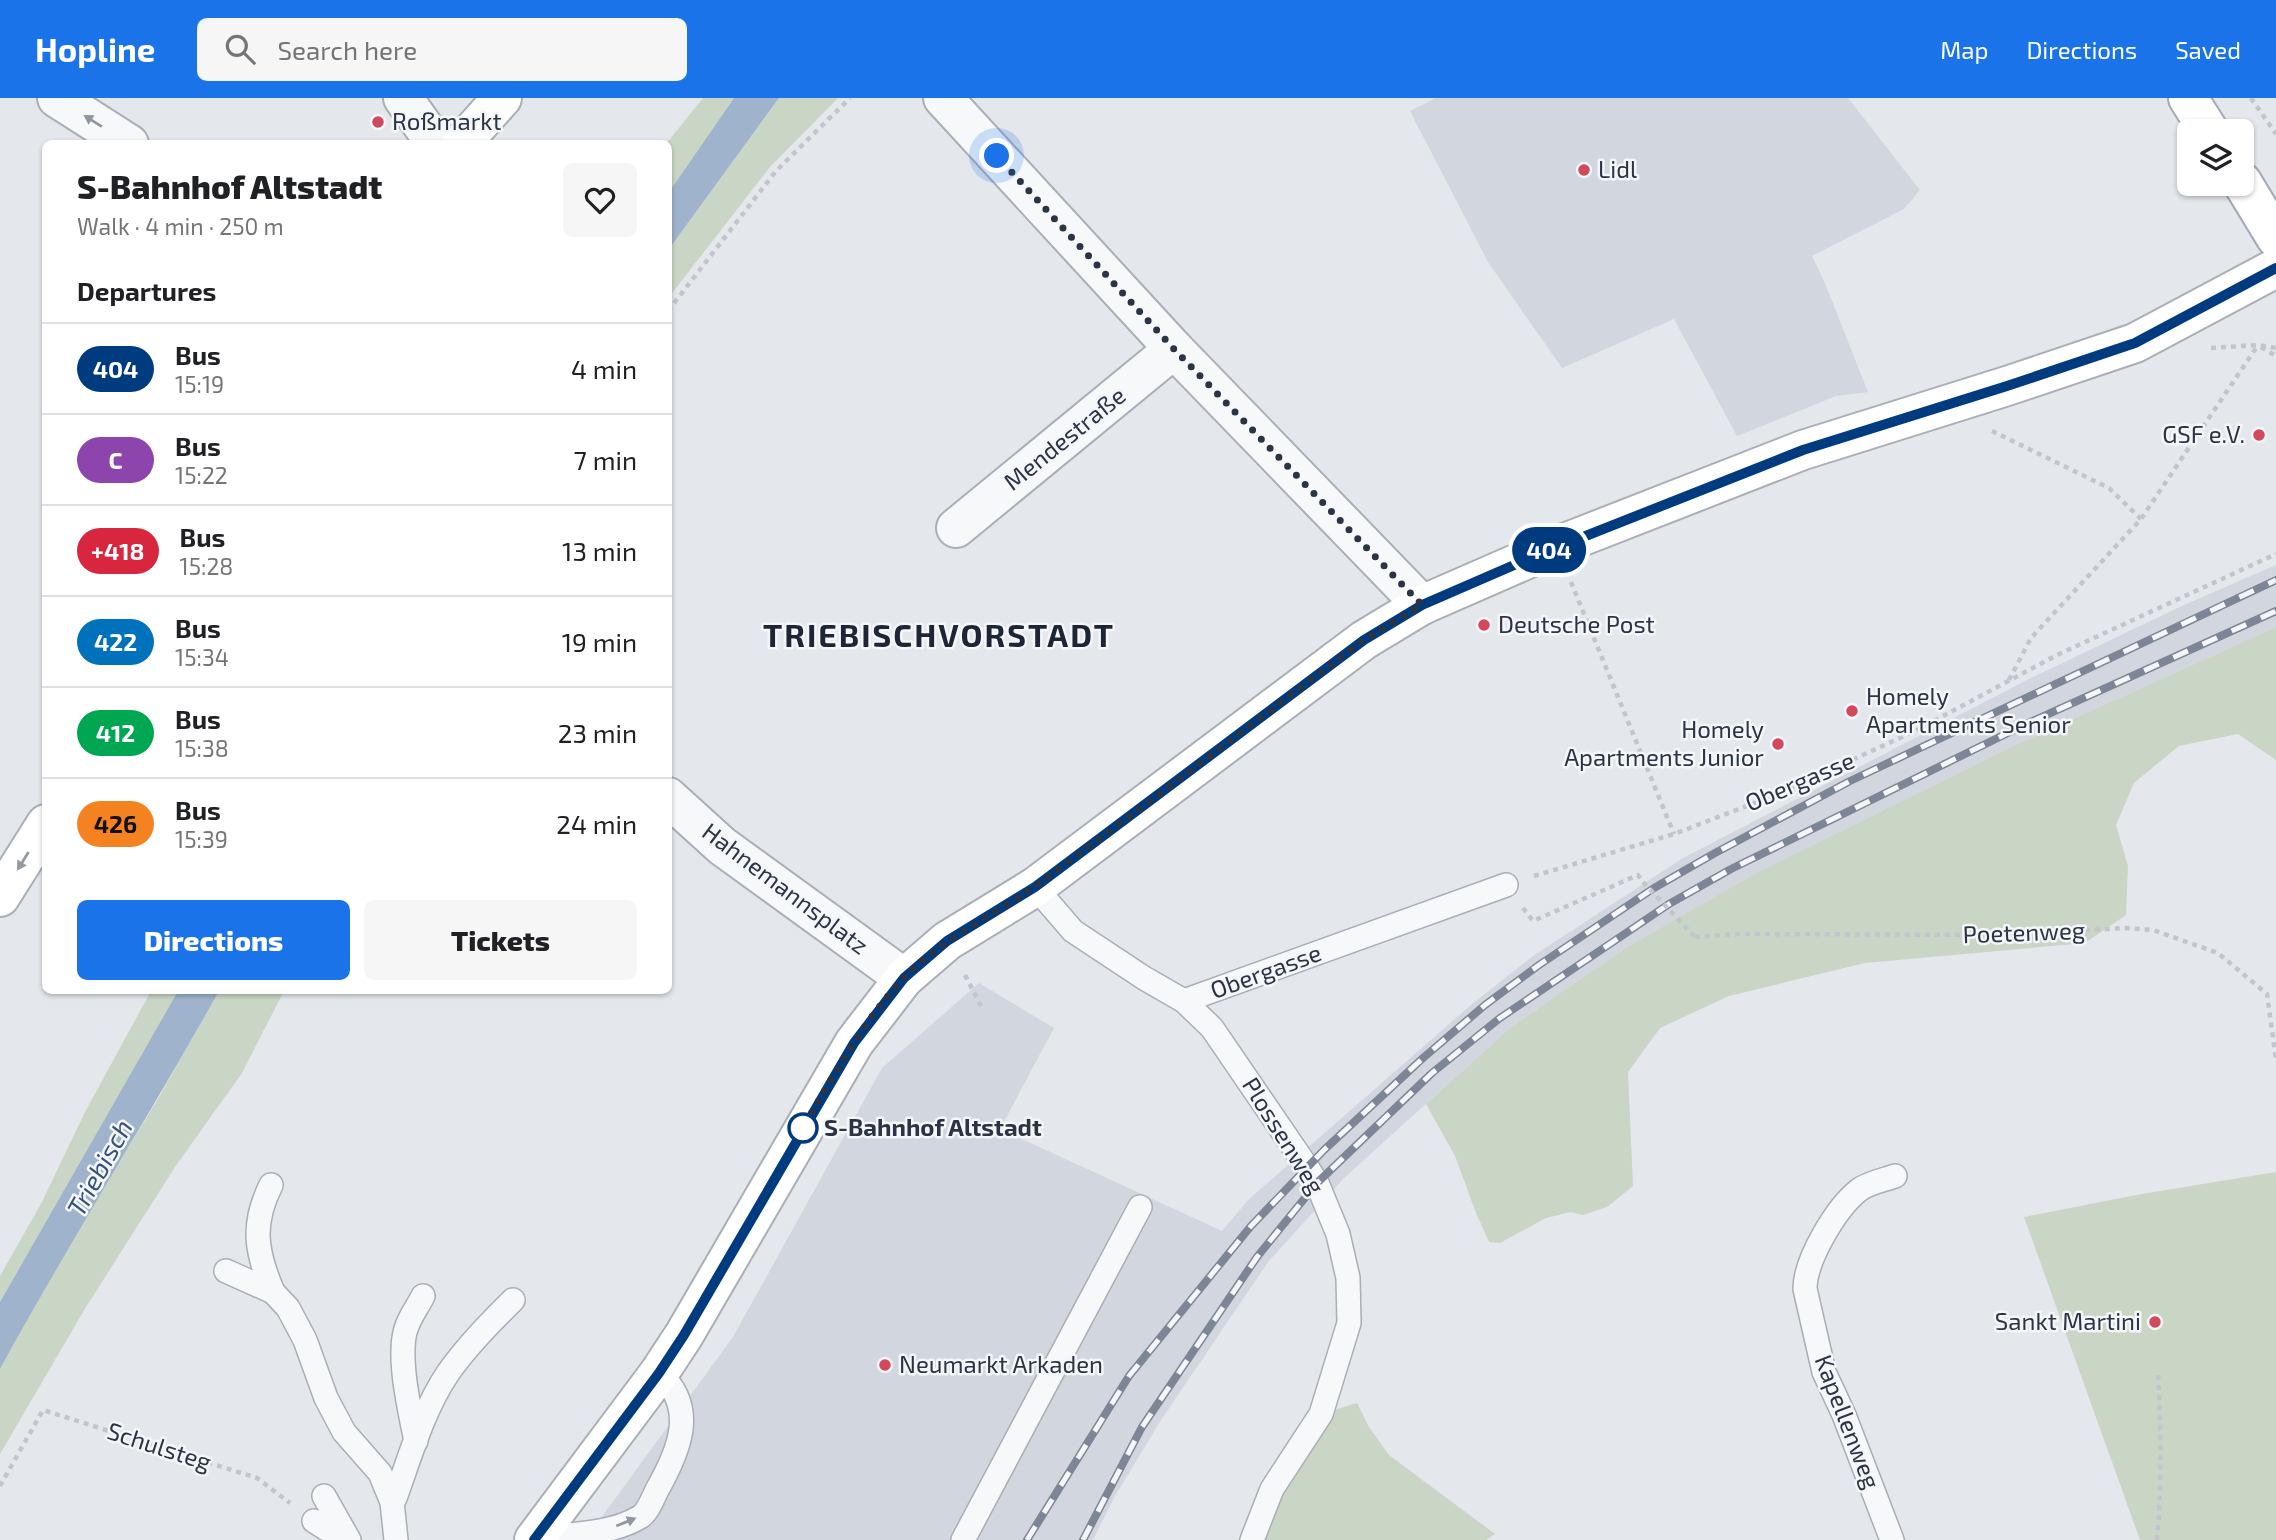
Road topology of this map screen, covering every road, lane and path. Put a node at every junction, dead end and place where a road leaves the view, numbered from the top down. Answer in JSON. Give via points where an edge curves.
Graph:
{"nodes":[{"id":1,"x":57,"y":98,"type":"edge"},
{"id":2,"x":403,"y":98,"type":"edge"},
{"id":3,"x":850,"y":98,"type":"edge"},
{"id":4,"x":943,"y":98,"type":"edge"},
{"id":5,"x":2188,"y":98,"type":"edge"},
{"id":6,"x":2251,"y":98,"type":"edge"},
{"id":7,"x":495,"y":106,"type":"edge"},
{"id":8,"x":2201,"y":119,"type":"edge"},
{"id":9,"x":2276,"y":134,"type":"edge"},
{"id":10,"x":124,"y":140,"type":"edge"},
{"id":11,"x":433,"y":140,"type":"edge"},
{"id":12,"x":465,"y":140,"type":"edge"},
{"id":13,"x":2250,"y":196,"type":"edge"},
{"id":14,"x":2276,"y":238,"type":"edge"},
{"id":15,"x":2276,"y":268,"type":"edge"},
{"id":16,"x":672,"y":306,"type":"edge"},
{"id":17,"x":2258,"y":345,"type":"junction"},
{"id":18,"x":2276,"y":348,"type":"edge"},
{"id":19,"x":1174,"y":349,"type":"junction"},
{"id":20,"x":2276,"y":356,"type":"edge"},
{"id":21,"x":1942,"y":407,"type":"junction"},
{"id":22,"x":2141,"y":519,"type":"junction"},
{"id":23,"x":956,"y":528,"type":"dead end"},
{"id":24,"x":1557,"y":546,"type":"junction"},
{"id":25,"x":2276,"y":554,"type":"edge"},
{"id":26,"x":1422,"y":605,"type":"junction"},
{"id":27,"x":2009,"y":681,"type":"junction"},
{"id":28,"x":672,"y":801,"type":"edge"},
{"id":29,"x":42,"y":830,"type":"edge"},
{"id":30,"x":1674,"y":834,"type":"junction"},
{"id":31,"x":1506,"y":885,"type":"joint"},
{"id":32,"x":1035,"y":887,"type":"junction"},
{"id":33,"x":0,"y":897,"type":"edge"},
{"id":34,"x":1533,"y":921,"type":"dead end"},
{"id":35,"x":904,"y":978,"type":"junction"},
{"id":36,"x":1185,"y":1001,"type":"junction"},
{"id":37,"x":2276,"y":1060,"type":"edge"},
{"id":38,"x":1895,"y":1176,"type":"dead end"},
{"id":39,"x":271,"y":1185,"type":"dead end"},
{"id":40,"x":1140,"y":1207,"type":"dead end"},
{"id":41,"x":226,"y":1271,"type":"dead end"},
{"id":42,"x":273,"y":1292,"type":"junction"},
{"id":43,"x":423,"y":1296,"type":"dead end"},
{"id":44,"x":513,"y":1300,"type":"dead end"},
{"id":45,"x":659,"y":1373,"type":"junction"},
{"id":46,"x":2158,"y":1373,"type":"dead end"},
{"id":47,"x":416,"y":1441,"type":"junction"},
{"id":48,"x":0,"y":1486,"type":"edge"},
{"id":49,"x":324,"y":1496,"type":"dead end"},
{"id":50,"x":392,"y":1502,"type":"junction"},
{"id":51,"x":314,"y":1521,"type":"joint"},
{"id":52,"x":534,"y":1539,"type":"edge"},
{"id":53,"x":344,"y":1540,"type":"edge"},
{"id":54,"x":349,"y":1540,"type":"edge"},
{"id":55,"x":396,"y":1540,"type":"edge"},
{"id":56,"x":963,"y":1540,"type":"edge"},
{"id":57,"x":1252,"y":1540,"type":"edge"},
{"id":58,"x":1892,"y":1540,"type":"edge"},
{"id":59,"x":2157,"y":1540,"type":"edge"}],
"edges":[{"from":10,"to":1,"type":"street","one_way":true},
{"from":2,"to":11,"type":"street"},
{"from":3,"to":16,"type":"path","via":[[776,171]]},
{"from":4,"to":19,"type":"street"},
{"from":5,"to":8,"type":"main road"},
{"from":6,"to":9,"type":"path"},
{"from":7,"to":12,"type":"main road"},
{"from":13,"to":14,"type":"main road"},
{"from":15,"to":21,"type":"main road","via":[[2135,343]]},
{"from":17,"to":18,"type":"path"},
{"from":17,"to":20,"type":"path"},
{"from":17,"to":22,"type":"path"},
{"from":19,"to":23,"type":"street","name":"Mendestraße"},
{"from":19,"to":26,"type":"street"},
{"from":21,"to":22,"type":"path","via":[[2109,488]]},
{"from":21,"to":24,"type":"main road","via":[[1803,450]]},
{"from":22,"to":27,"type":"path","via":[[2031,638]]},
{"from":24,"to":26,"type":"main road"},
{"from":24,"to":30,"type":"path"},
{"from":25,"to":27,"type":"path","name":"Obergasse"},
{"from":26,"to":32,"type":"main road","via":[[1364,640]]},
{"from":27,"to":30,"type":"path","name":"Obergasse","via":[[1890,743],[1778,794]]},
{"from":28,"to":35,"type":"street","name":"Hahnemannsplatz","via":[[722,846]]},
{"from":29,"to":33,"type":"main road","one_way":true},
{"from":30,"to":31,"type":"path","name":"Obergasse"},
{"from":31,"to":36,"type":"lane","name":"Obergasse"},
{"from":32,"to":35,"type":"main road","via":[[947,941]]},
{"from":32,"to":36,"type":"lane","name":"Plossenweg","via":[[1073,931]]},
{"from":34,"to":37,"type":"path","name":"Poetenweg","bridge":true,"via":[[1638,875],[1695,937],[2153,930],[2218,953],[2267,994]]},
{"from":35,"to":45,"type":"main road","via":[[854,1043]]},
{"from":36,"to":57,"type":"lane","name":"Plossenweg","via":[[1212,1028],[1317,1183],[1338,1234],[1348,1278],[1349,1323],[1321,1414],[1272,1489]]},
{"from":38,"to":58,"type":"lane","name":"Kapellenweg","via":[[1860,1189],[1831,1222],[1805,1275],[1824,1373]]},
{"from":39,"to":42,"type":"lane","via":[[257,1226],[260,1262]]},
{"from":40,"to":56,"type":"lane"},
{"from":41,"to":42,"type":"lane"},
{"from":42,"to":50,"type":"lane","via":[[288,1308],[305,1340],[344,1432],[380,1473]]},
{"from":43,"to":47,"type":"lane","via":[[406,1328],[404,1350]]},
{"from":44,"to":47,"type":"lane","via":[[447,1374]]},
{"from":45,"to":52,"type":"main road"},
{"from":52,"to":45,"type":"lane","one_way":true,"via":[[611,1529],[643,1516],[674,1460],[683,1420],[671,1384]]},
{"from":46,"to":59,"type":"path","via":[[2161,1501]]},
{"from":47,"to":50,"type":"lane"},
{"from":48,"to":51,"type":"path","name":"Schulsteg","via":[[43,1410],[257,1478]]},
{"from":49,"to":54,"type":"lane"},
{"from":50,"to":55,"type":"lane"},
{"from":51,"to":53,"type":"lane"}]}
